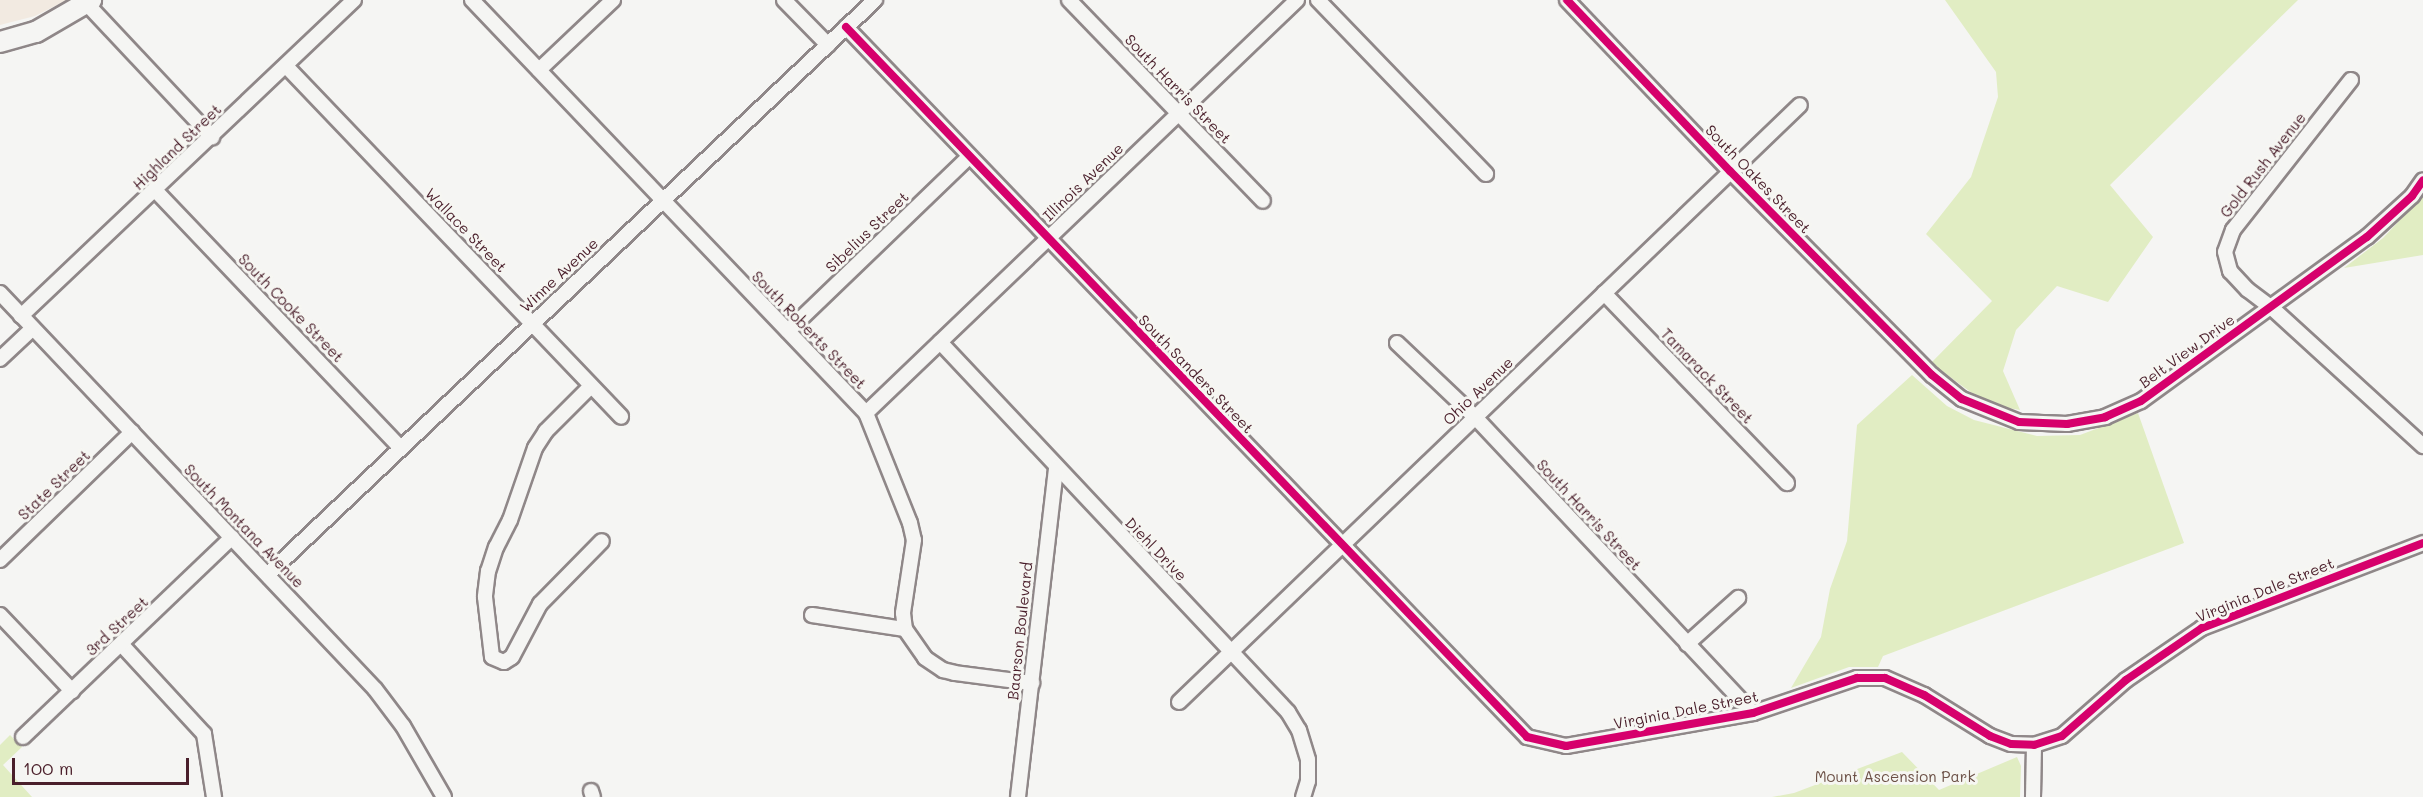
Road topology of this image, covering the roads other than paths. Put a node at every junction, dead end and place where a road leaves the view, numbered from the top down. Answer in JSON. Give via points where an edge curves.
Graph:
{"nodes":[{"id":1,"x":354,"y":0,"type":"edge"},
{"id":2,"x":472,"y":0,"type":"edge"},
{"id":3,"x":613,"y":0,"type":"edge"},
{"id":4,"x":784,"y":0,"type":"edge"},
{"id":5,"x":875,"y":0,"type":"edge"},
{"id":6,"x":1069,"y":0,"type":"edge"},
{"id":7,"x":1298,"y":0,"type":"edge"},
{"id":8,"x":1318,"y":0,"type":"edge"},
{"id":9,"x":1567,"y":0,"type":"edge"},
{"id":10,"x":89,"y":2,"type":"edge"},
{"id":11,"x":846,"y":27,"type":"junction"},
{"id":12,"x":0,"y":42,"type":"edge"},
{"id":13,"x":828,"y":45,"type":"junction"},
{"id":14,"x":286,"y":66,"type":"junction"},
{"id":15,"x":539,"y":70,"type":"junction"},
{"id":16,"x":2351,"y":80,"type":"dead end"},
{"id":17,"x":1800,"y":105,"type":"dead end"},
{"id":18,"x":1178,"y":114,"type":"junction"},
{"id":19,"x":212,"y":136,"type":"junction"},
{"id":20,"x":970,"y":156,"type":"junction"},
{"id":21,"x":1730,"y":171,"type":"junction"},
{"id":22,"x":1486,"y":174,"type":"dead end"},
{"id":23,"x":2423,"y":180,"type":"edge"},
{"id":24,"x":156,"y":191,"type":"junction"},
{"id":25,"x":1263,"y":201,"type":"dead end"},
{"id":26,"x":661,"y":202,"type":"junction"},
{"id":27,"x":1048,"y":239,"type":"junction"},
{"id":28,"x":0,"y":293,"type":"edge"},
{"id":29,"x":1604,"y":293,"type":"junction"},
{"id":30,"x":2272,"y":308,"type":"junction"},
{"id":31,"x":21,"y":316,"type":"junction"},
{"id":32,"x":531,"y":323,"type":"junction"},
{"id":33,"x":33,"y":328,"type":"junction"},
{"id":34,"x":788,"y":331,"type":"junction"},
{"id":35,"x":940,"y":342,"type":"junction"},
{"id":36,"x":1397,"y":343,"type":"dead end"},
{"id":37,"x":0,"y":359,"type":"edge"},
{"id":38,"x":1932,"y":375,"type":"joint"},
{"id":39,"x":591,"y":386,"type":"junction"},
{"id":40,"x":866,"y":413,"type":"junction"},
{"id":41,"x":621,"y":417,"type":"dead end"},
{"id":42,"x":1475,"y":417,"type":"junction"},
{"id":43,"x":132,"y":432,"type":"junction"},
{"id":44,"x":2423,"y":446,"type":"edge"},
{"id":45,"x":401,"y":448,"type":"junction"},
{"id":46,"x":1056,"y":467,"type":"junction"},
{"id":47,"x":1787,"y":483,"type":"dead end"},
{"id":48,"x":232,"y":537,"type":"junction"},
{"id":49,"x":602,"y":541,"type":"dead end"},
{"id":50,"x":2423,"y":543,"type":"edge"},
{"id":51,"x":1342,"y":546,"type":"junction"},
{"id":52,"x":0,"y":560,"type":"edge"},
{"id":53,"x":267,"y":575,"type":"junction"},
{"id":54,"x":1738,"y":598,"type":"dead end"},
{"id":55,"x":0,"y":615,"type":"edge"},
{"id":56,"x":812,"y":615,"type":"dead end"},
{"id":57,"x":905,"y":629,"type":"junction"},
{"id":58,"x":1687,"y":644,"type":"junction"},
{"id":59,"x":122,"y":645,"type":"junction"},
{"id":60,"x":1231,"y":652,"type":"junction"},
{"id":61,"x":1032,"y":682,"type":"junction"},
{"id":62,"x":72,"y":691,"type":"junction"},
{"id":63,"x":1179,"y":702,"type":"dead end"},
{"id":64,"x":1753,"y":713,"type":"junction"},
{"id":65,"x":23,"y":737,"type":"dead end"},
{"id":66,"x":1527,"y":737,"type":"joint"},
{"id":67,"x":2034,"y":745,"type":"junction"},
{"id":68,"x":214,"y":797,"type":"edge"},
{"id":69,"x":444,"y":797,"type":"edge"},
{"id":70,"x":1018,"y":797,"type":"edge"},
{"id":71,"x":1303,"y":797,"type":"edge"},
{"id":72,"x":2033,"y":797,"type":"edge"}],
"edges":[{"from":1,"to":14,"type":"street","name":"Highland Street"},
{"from":2,"to":15,"type":"street","name":"South Roberts Street"},
{"from":3,"to":15,"type":"street"},
{"from":4,"to":13,"type":"street"},
{"from":5,"to":11,"type":"street","name":"Winne Avenue"},
{"from":6,"to":18,"type":"street","name":"South Harris Street"},
{"from":7,"to":18,"type":"street","name":"Illinois Avenue"},
{"from":8,"to":22,"type":"street"},
{"from":9,"to":21,"type":"street","name":"South Oakes Street"},
{"from":10,"to":12,"type":"street","via":[[36,32]]},
{"from":10,"to":19,"type":"street"},
{"from":11,"to":13,"type":"street","name":"Winne Avenue"},
{"from":11,"to":20,"type":"street","name":"South Sanders Street"},
{"from":13,"to":26,"type":"street","name":"Winne Avenue"},
{"from":14,"to":19,"type":"street","name":"Highland Street"},
{"from":14,"to":32,"type":"street","name":"Wallace Street"},
{"from":15,"to":26,"type":"street","name":"South Roberts Street"},
{"from":16,"to":30,"type":"street","name":"Gold Rush Avenue","via":[[2233,230],[2225,252],[2230,271]]},
{"from":17,"to":21,"type":"street","name":"Ohio Avenue"},
{"from":18,"to":25,"type":"street","name":"South Harris Street"},
{"from":18,"to":27,"type":"street","name":"Illinois Avenue"},
{"from":19,"to":24,"type":"street","name":"Highland Street"},
{"from":20,"to":27,"type":"street","name":"South Sanders Street"},
{"from":20,"to":34,"type":"street","name":"Sibelius Street"},
{"from":21,"to":29,"type":"street","name":"Ohio Avenue"},
{"from":21,"to":38,"type":"street","name":"South Oakes Street"},
{"from":23,"to":30,"type":"street","name":"Belt View Drive","via":[[2412,196],[2367,237]]},
{"from":24,"to":31,"type":"street","name":"Highland Street"},
{"from":24,"to":45,"type":"street","name":"South Cooke Street"},
{"from":26,"to":32,"type":"street","name":"Winne Avenue"},
{"from":26,"to":34,"type":"street","name":"South Roberts Street"},
{"from":27,"to":35,"type":"street","name":"Illinois Avenue"},
{"from":27,"to":51,"type":"street","name":"South Sanders Street"},
{"from":28,"to":31,"type":"street","name":"South Montana Avenue"},
{"from":29,"to":42,"type":"street","name":"Ohio Avenue"},
{"from":29,"to":47,"type":"street","name":"Tamarack Street"},
{"from":30,"to":38,"type":"street","name":"Belt View Drive","via":[[2141,401],[2105,417],[2059,425],[2019,422],[1962,399]]},
{"from":30,"to":44,"type":"street","name":"Gold Rush Avenue"},
{"from":31,"to":33,"type":"street","name":"South Montana Avenue"},
{"from":32,"to":39,"type":"street","name":"Wallace Street"},
{"from":32,"to":45,"type":"street","name":"Winne Avenue"},
{"from":33,"to":37,"type":"street"},
{"from":33,"to":43,"type":"street","name":"South Montana Avenue"},
{"from":34,"to":40,"type":"street","name":"South Roberts Street"},
{"from":35,"to":40,"type":"street","name":"Illinois Avenue"},
{"from":35,"to":46,"type":"street","name":"Diehl Drive"},
{"from":36,"to":42,"type":"street","name":"South Harris Street"},
{"from":39,"to":41,"type":"street","name":"Wallace Street"},
{"from":39,"to":49,"type":"street","via":[[546,431],[535,448],[510,520],[496,547],[485,597],[492,657],[504,662],[512,657],[540,604]]},
{"from":40,"to":57,"type":"street","name":"South Roberts Street","via":[[914,540],[903,613]]},
{"from":42,"to":51,"type":"street","name":"Ohio Avenue"},
{"from":42,"to":58,"type":"street","name":"South Harris Street"},
{"from":43,"to":48,"type":"street","name":"South Montana Avenue"},
{"from":43,"to":52,"type":"street","name":"State Street"},
{"from":45,"to":53,"type":"street","name":"Winne Avenue"},
{"from":46,"to":60,"type":"street","name":"Diehl Drive"},
{"from":46,"to":61,"type":"street","name":"Baarson Boulevard"},
{"from":48,"to":53,"type":"street","name":"South Montana Avenue"},
{"from":48,"to":59,"type":"street","name":"3rd Street"},
{"from":50,"to":67,"type":"street","name":"Virginia Dale Street","via":[[2202,628],[2126,680],[2062,736]]},
{"from":51,"to":60,"type":"street","name":"Ohio Avenue"},
{"from":51,"to":66,"type":"street","name":"South Sanders Street"},
{"from":53,"to":69,"type":"street","name":"South Montana Avenue","via":[[390,707]]},
{"from":54,"to":58,"type":"street"},
{"from":55,"to":62,"type":"street"},
{"from":56,"to":57,"type":"street"},
{"from":57,"to":61,"type":"street","via":[[925,658],[943,670]]},
{"from":58,"to":64,"type":"street","name":"South Harris Street"},
{"from":59,"to":62,"type":"street","name":"3rd Street"},
{"from":59,"to":68,"type":"street","via":[[204,734]]},
{"from":60,"to":63,"type":"street","name":"Ohio Avenue"},
{"from":60,"to":71,"type":"street","name":"Diehl Drive","via":[[1275,697],[1299,730],[1309,766]]},
{"from":61,"to":70,"type":"street","name":"Baarson Boulevard"},
{"from":62,"to":65,"type":"street","name":"3rd Street"},
{"from":64,"to":66,"type":"street","name":"Virginia Dale Street","via":[[1566,746]]},
{"from":64,"to":67,"type":"street","name":"Virginia Dale Street","via":[[1857,678],[1885,678],[1924,695],[1990,736],[2011,744]]},
{"from":67,"to":72,"type":"street"}]}
